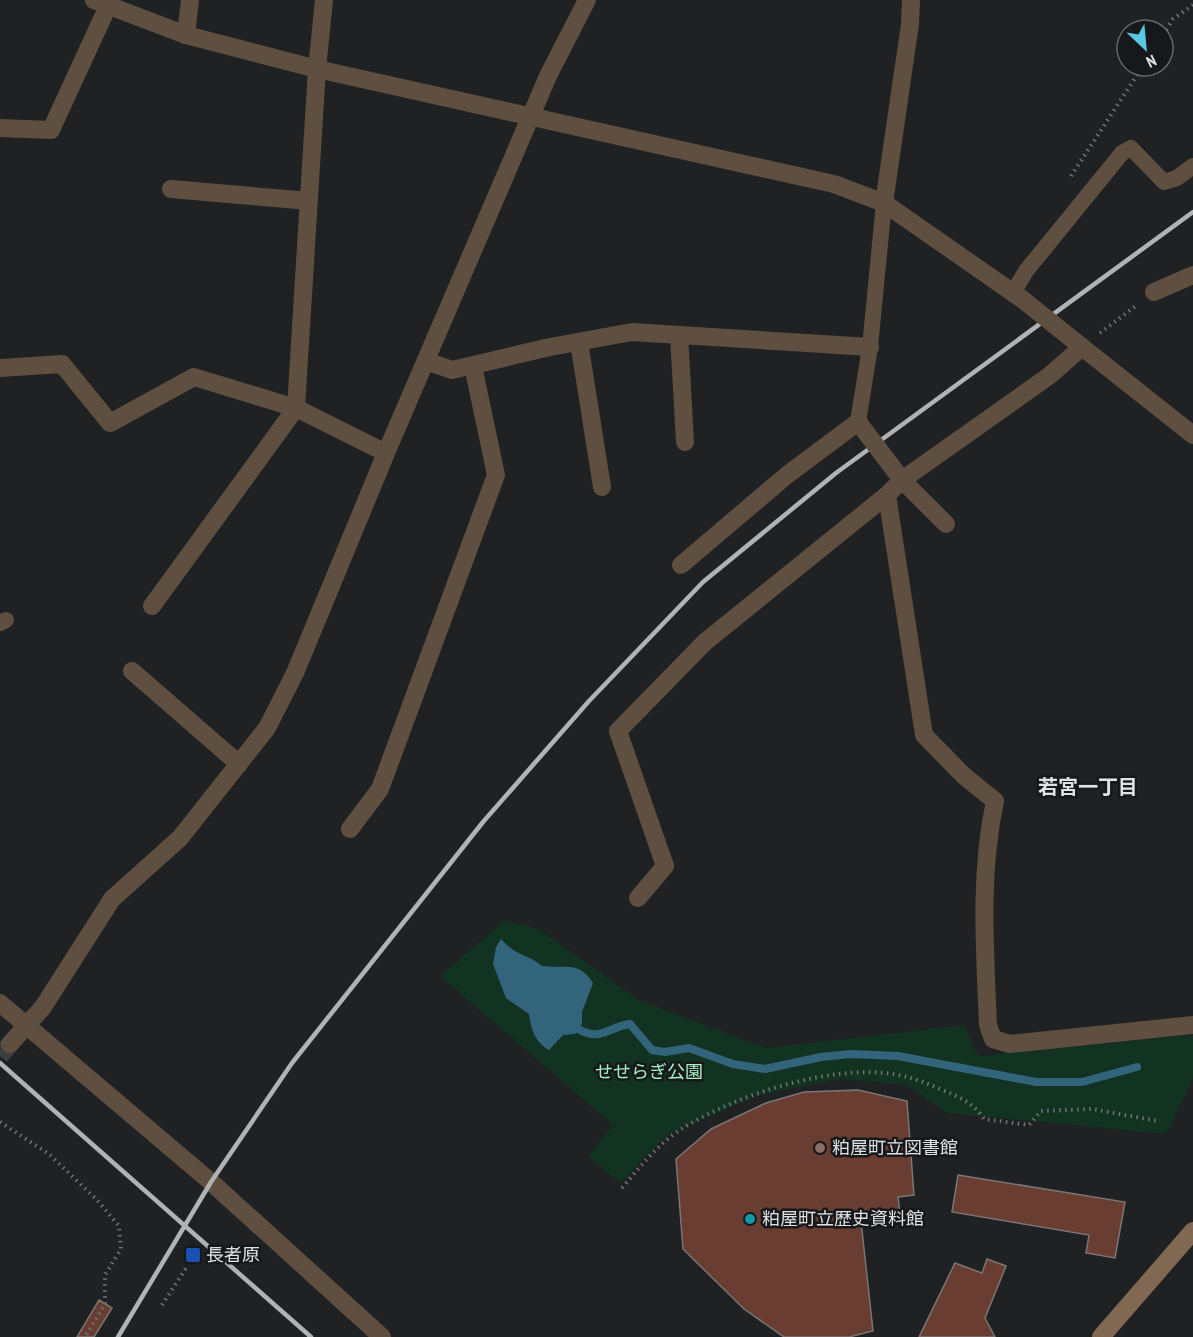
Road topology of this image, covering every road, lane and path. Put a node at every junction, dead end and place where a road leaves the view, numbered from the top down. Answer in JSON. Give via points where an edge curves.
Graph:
{"nodes":[{"id":1,"x":190,"y":0,"type":"edge"},
{"id":2,"x":324,"y":0,"type":"edge"},
{"id":3,"x":587,"y":0,"type":"edge"},
{"id":4,"x":910,"y":0,"type":"edge"},
{"id":5,"x":101,"y":3,"type":"edge"},
{"id":6,"x":1193,"y":5,"type":"edge"},
{"id":7,"x":1174,"y":18,"type":"edge"},
{"id":8,"x":186,"y":34,"type":"junction"},
{"id":9,"x":317,"y":69,"type":"junction"},
{"id":10,"x":1135,"y":78,"type":"edge"},
{"id":11,"x":531,"y":116,"type":"junction"},
{"id":12,"x":0,"y":128,"type":"edge"},
{"id":13,"x":1193,"y":166,"type":"edge"},
{"id":14,"x":1068,"y":181,"type":"dead end"},
{"id":15,"x":171,"y":189,"type":"dead end"},
{"id":16,"x":309,"y":201,"type":"junction"},
{"id":17,"x":885,"y":203,"type":"junction"},
{"id":18,"x":1193,"y":275,"type":"edge"},
{"id":19,"x":1154,"y":292,"type":"joint"},
{"id":20,"x":1017,"y":296,"type":"junction"},
{"id":21,"x":679,"y":335,"type":"junction"},
{"id":22,"x":579,"y":342,"type":"junction"},
{"id":23,"x":870,"y":347,"type":"junction"},
{"id":24,"x":1082,"y":347,"type":"junction"},
{"id":25,"x":426,"y":361,"type":"junction"},
{"id":26,"x":473,"y":366,"type":"junction"},
{"id":27,"x":0,"y":368,"type":"edge"},
{"id":28,"x":296,"y":408,"type":"junction"},
{"id":29,"x":858,"y":422,"type":"junction"},
{"id":30,"x":1193,"y":435,"type":"edge"},
{"id":31,"x":685,"y":442,"type":"dead end"},
{"id":32,"x":386,"y":453,"type":"junction"},
{"id":33,"x":902,"y":480,"type":"junction"},
{"id":34,"x":602,"y":488,"type":"dead end"},
{"id":35,"x":887,"y":495,"type":"junction"},
{"id":36,"x":946,"y":524,"type":"dead end"},
{"id":37,"x":681,"y":565,"type":"dead end"},
{"id":38,"x":152,"y":606,"type":"dead end"},
{"id":39,"x":132,"y":671,"type":"dead end"},
{"id":40,"x":238,"y":764,"type":"junction"},
{"id":41,"x":350,"y":829,"type":"dead end"},
{"id":42,"x":638,"y":898,"type":"dead end"},
{"id":43,"x":0,"y":1003,"type":"edge"},
{"id":44,"x":1193,"y":1025,"type":"edge"},
{"id":45,"x":28,"y":1027,"type":"junction"},
{"id":46,"x":10,"y":1044,"type":"tunnel mouth"},
{"id":47,"x":1158,"y":1121,"type":"dead end"},
{"id":48,"x":0,"y":1122,"type":"edge"},
{"id":49,"x":622,"y":1188,"type":"dead end"},
{"id":50,"x":1193,"y":1231,"type":"edge"},
{"id":51,"x":188,"y":1265,"type":"dead end"},
{"id":52,"x":162,"y":1305,"type":"dead end"},
{"id":53,"x":85,"y":1337,"type":"edge"},
{"id":54,"x":382,"y":1337,"type":"edge"},
{"id":55,"x":1101,"y":1337,"type":"edge"}],
"edges":[{"from":1,"to":8,"type":"street"},
{"from":2,"to":9,"type":"street"},
{"from":3,"to":11,"type":"street"},
{"from":4,"to":17,"type":"street"},
{"from":5,"to":8,"type":"street"},
{"from":5,"to":12,"type":"street","via":[[51,130]]},
{"from":6,"to":7,"type":"path"},
{"from":8,"to":9,"type":"street"},
{"from":9,"to":11,"type":"street"},
{"from":9,"to":16,"type":"street"},
{"from":10,"to":14,"type":"path"},
{"from":11,"to":17,"type":"street","via":[[834,184]]},
{"from":11,"to":25,"type":"street"},
{"from":13,"to":20,"type":"lane","via":[[1164,182],[1131,148],[1122,153],[1026,271]]},
{"from":15,"to":16,"type":"street"},
{"from":16,"to":28,"type":"street"},
{"from":17,"to":20,"type":"street"},
{"from":17,"to":23,"type":"lane"},
{"from":18,"to":19,"type":"street"},
{"from":19,"to":24,"type":"path"},
{"from":20,"to":24,"type":"street","bridge":true},
{"from":21,"to":22,"type":"street","via":[[632,332]]},
{"from":21,"to":23,"type":"street"},
{"from":21,"to":31,"type":"street"},
{"from":22,"to":26,"type":"street"},
{"from":22,"to":34,"type":"street"},
{"from":23,"to":29,"type":"lane"},
{"from":24,"to":30,"type":"street"},
{"from":24,"to":33,"type":"street","via":[[1049,376]]},
{"from":25,"to":26,"type":"street","via":[[452,370]]},
{"from":25,"to":32,"type":"street"},
{"from":26,"to":41,"type":"street","via":[[496,475],[380,789]]},
{"from":27,"to":28,"type":"street","via":[[62,364],[110,423],[194,377]]},
{"from":28,"to":32,"type":"street"},
{"from":28,"to":38,"type":"street"},
{"from":29,"to":33,"type":"street","bridge":true},
{"from":29,"to":37,"type":"street","via":[[787,475]]},
{"from":32,"to":40,"type":"street","via":[[295,674],[267,728]]},
{"from":33,"to":35,"type":"street"},
{"from":33,"to":36,"type":"street"},
{"from":35,"to":42,"type":"street","via":[[705,642],[618,730],[665,866]]},
{"from":35,"to":44,"type":"street","via":[[924,735],[995,801],[988,831],[984,908],[988,1025],[993,1039],[1010,1044]]},
{"from":39,"to":40,"type":"street"},
{"from":40,"to":45,"type":"street","via":[[180,838],[112,899]]},
{"from":43,"to":45,"type":"street"},
{"from":45,"to":46,"type":"street"},
{"from":45,"to":54,"type":"street","via":[[211,1182]]},
{"from":47,"to":49,"type":"path","via":[[1092,1109],[1041,1111],[1029,1125],[998,1122],[984,1119],[975,1105],[921,1081],[891,1074],[858,1073],[751,1093],[679,1130]]},
{"from":48,"to":53,"type":"path","via":[[49,1154],[119,1226],[122,1249],[105,1275],[105,1304]]},
{"from":50,"to":55,"type":"main road"},
{"from":51,"to":52,"type":"path"}]}
